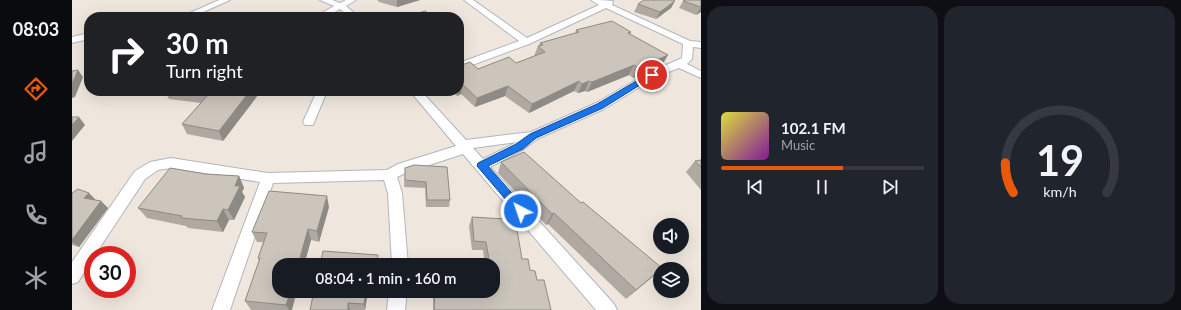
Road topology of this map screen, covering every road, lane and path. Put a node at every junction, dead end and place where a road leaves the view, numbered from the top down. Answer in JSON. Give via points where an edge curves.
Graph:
{"nodes":[{"id":1,"x":226,"y":0,"type":"edge"},
{"id":2,"x":324,"y":0,"type":"edge"},
{"id":3,"x":352,"y":0,"type":"edge"},
{"id":4,"x":468,"y":0,"type":"edge"},
{"id":5,"x":595,"y":0,"type":"edge"},
{"id":6,"x":616,"y":0,"type":"edge"},
{"id":7,"x":606,"y":5,"type":"junction"},
{"id":8,"x":342,"y":6,"type":"junction"},
{"id":9,"x":196,"y":12,"type":"edge"},
{"id":10,"x":329,"y":12,"type":"edge"},
{"id":11,"x":349,"y":12,"type":"edge"},
{"id":12,"x":84,"y":37,"type":"edge"},
{"id":13,"x":72,"y":40,"type":"edge"},
{"id":14,"x":526,"y":42,"type":"junction"},
{"id":15,"x":688,"y":43,"type":"junction"},
{"id":16,"x":701,"y":45,"type":"edge"},
{"id":17,"x":680,"y":64,"type":"junction"},
{"id":18,"x":464,"y":65,"type":"edge"},
{"id":19,"x":701,"y":75,"type":"edge"},
{"id":20,"x":320,"y":96,"type":"edge"},
{"id":21,"x":419,"y":96,"type":"edge"},
{"id":22,"x":309,"y":122,"type":"dead end"},
{"id":23,"x":533,"y":136,"type":"junction"},
{"id":24,"x":465,"y":147,"type":"junction"},
{"id":25,"x":481,"y":166,"type":"junction"},
{"id":26,"x":389,"y":175,"type":"junction"},
{"id":27,"x":268,"y":178,"type":"junction"},
{"id":28,"x":400,"y":258,"type":"edge"},
{"id":29,"x":72,"y":276,"type":"edge"},
{"id":30,"x":397,"y":298,"type":"edge"},
{"id":31,"x":221,"y":310,"type":"edge"},
{"id":32,"x":396,"y":310,"type":"edge"},
{"id":33,"x":608,"y":310,"type":"edge"}],
"edges":[{"from":1,"to":9,"type":"street"},
{"from":2,"to":8,"type":"street"},
{"from":3,"to":8,"type":"street"},
{"from":4,"to":14,"type":"street"},
{"from":5,"to":7,"type":"street"},
{"from":6,"to":7,"type":"street"},
{"from":7,"to":14,"type":"street"},
{"from":7,"to":15,"type":"street"},
{"from":8,"to":10,"type":"street"},
{"from":8,"to":11,"type":"street"},
{"from":12,"to":13,"type":"street"},
{"from":14,"to":18,"type":"street"},
{"from":15,"to":16,"type":"street"},
{"from":15,"to":17,"type":"street","via":[[687,59]]},
{"from":17,"to":19,"type":"street"},
{"from":17,"to":23,"type":"street","via":[[652,75],[600,106]]},
{"from":20,"to":22,"type":"street"},
{"from":21,"to":24,"type":"street"},
{"from":23,"to":24,"type":"street","via":[[512,137]]},
{"from":23,"to":25,"type":"street","via":[[520,146]]},
{"from":24,"to":25,"type":"street"},
{"from":24,"to":26,"type":"street"},
{"from":25,"to":33,"type":"street"},
{"from":26,"to":27,"type":"street"},
{"from":26,"to":28,"type":"street","via":[[395,193]]},
{"from":27,"to":29,"type":"street","via":[[171,163],[155,166],[140,175]]},
{"from":27,"to":31,"type":"street"},
{"from":30,"to":32,"type":"street"}]}
